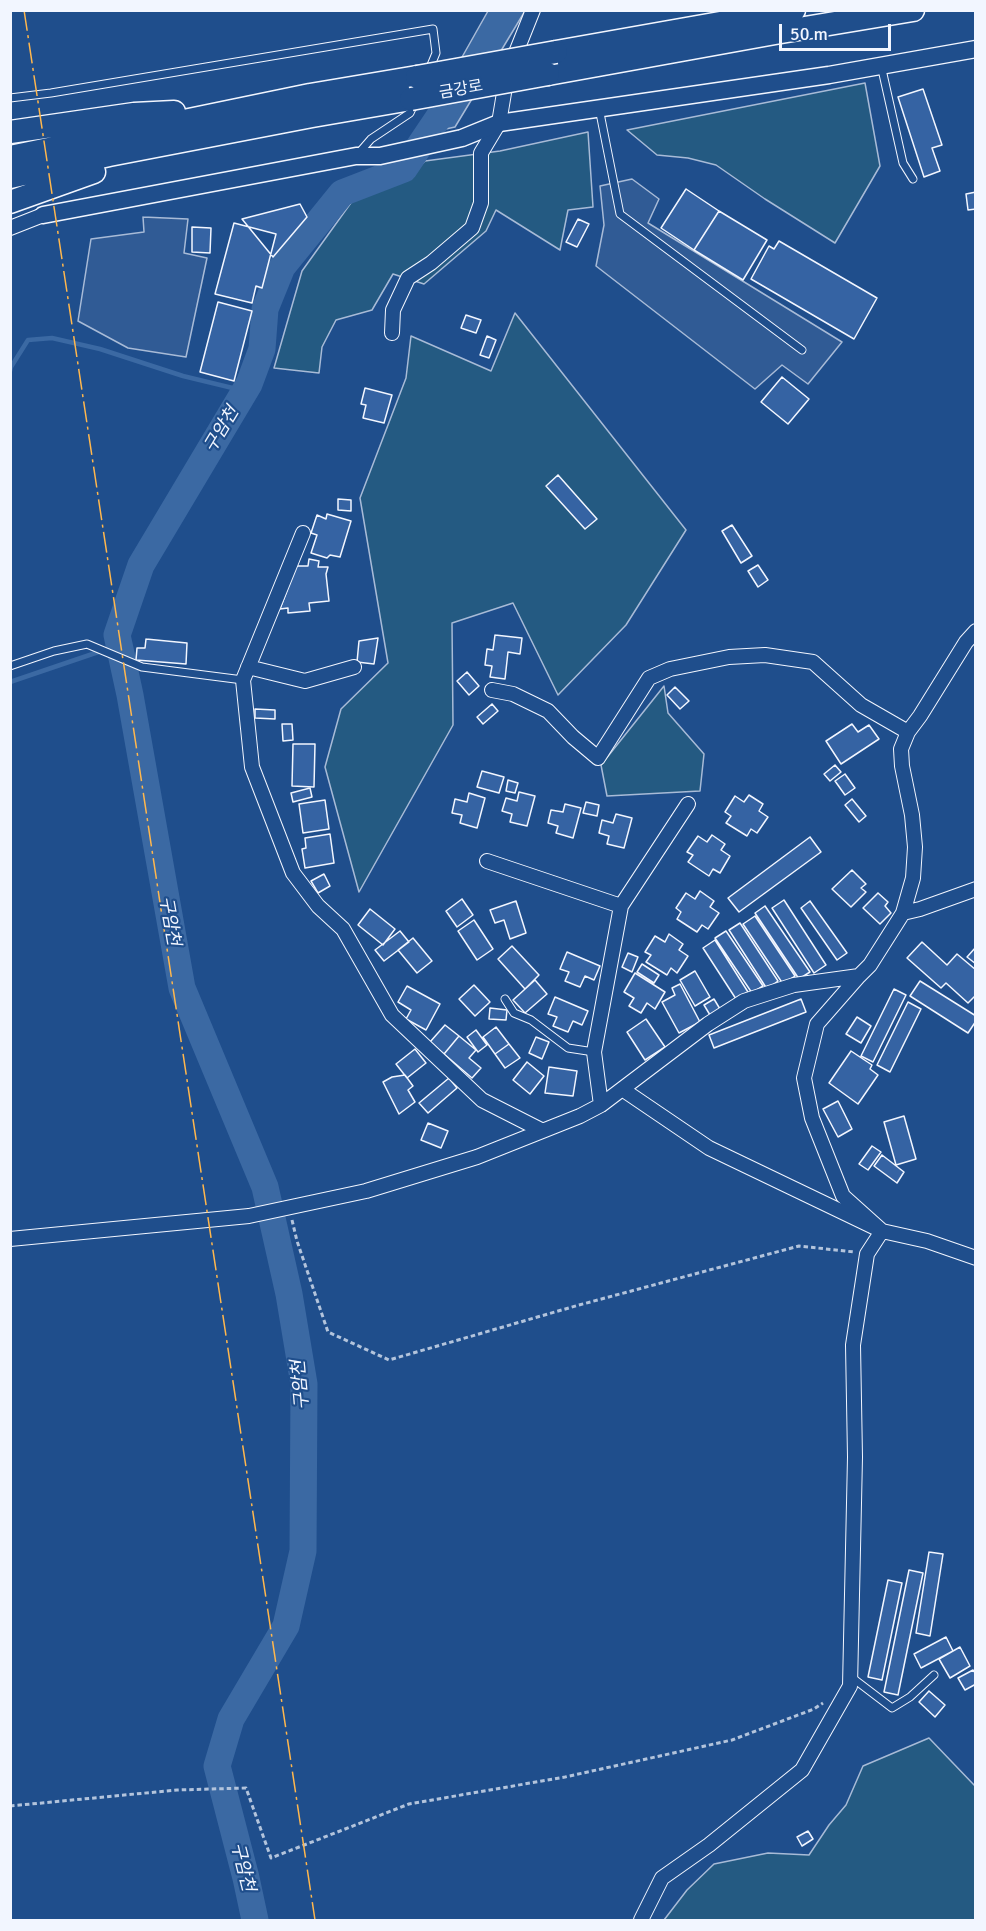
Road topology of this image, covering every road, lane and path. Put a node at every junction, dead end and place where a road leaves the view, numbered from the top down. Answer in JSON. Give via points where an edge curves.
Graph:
{"nodes":[{"id":1,"x":533,"y":10,"type":"edge"},
{"id":2,"x":794,"y":10,"type":"edge"},
{"id":3,"x":913,"y":10,"type":"edge"},
{"id":4,"x":975,"y":49,"type":"edge"},
{"id":5,"x":881,"y":65,"type":"junction"},
{"id":6,"x":418,"y":88,"type":"junction"},
{"id":7,"x":10,"y":98,"type":"edge"},
{"id":8,"x":311,"y":105,"type":"junction"},
{"id":9,"x":599,"y":108,"type":"junction"},
{"id":10,"x":499,"y":123,"type":"junction"},
{"id":11,"x":10,"y":132,"type":"edge"},
{"id":12,"x":356,"y":156,"type":"junction"},
{"id":13,"x":10,"y":157,"type":"edge"},
{"id":14,"x":10,"y":177,"type":"edge"},
{"id":15,"x":913,"y":179,"type":"dead end"},
{"id":16,"x":10,"y":202,"type":"edge"},
{"id":17,"x":41,"y":211,"type":"joint"},
{"id":18,"x":10,"y":228,"type":"edge"},
{"id":19,"x":392,"y":333,"type":"dead end"},
{"id":20,"x":802,"y":351,"type":"dead end"},
{"id":21,"x":303,"y":533,"type":"dead end"},
{"id":22,"x":975,"y":631,"type":"edge"},
{"id":23,"x":10,"y":666,"type":"edge"},
{"id":24,"x":354,"y":667,"type":"dead end"},
{"id":25,"x":246,"y":674,"type":"junction"},
{"id":26,"x":492,"y":690,"type":"dead end"},
{"id":27,"x":908,"y":732,"type":"junction"},
{"id":28,"x":688,"y":804,"type":"dead end"},
{"id":29,"x":487,"y":861,"type":"dead end"},
{"id":30,"x":975,"y":889,"type":"edge"},
{"id":31,"x":621,"y":906,"type":"junction"},
{"id":32,"x":903,"y":913,"type":"junction"},
{"id":33,"x":859,"y":976,"type":"junction"},
{"id":34,"x":505,"y":999,"type":"dead end"},
{"id":35,"x":594,"y":1052,"type":"junction"},
{"id":36,"x":622,"y":1089,"type":"junction"},
{"id":37,"x":601,"y":1105,"type":"junction"},
{"id":38,"x":541,"y":1130,"type":"junction"},
{"id":39,"x":289,"y":1207,"type":"junction"},
{"id":40,"x":882,"y":1231,"type":"junction"},
{"id":41,"x":10,"y":1239,"type":"edge"},
{"id":42,"x":867,"y":1254,"type":"junction"},
{"id":43,"x":975,"y":1258,"type":"edge"},
{"id":44,"x":934,"y":1675,"type":"dead end"},
{"id":45,"x":850,"y":1681,"type":"junction"},
{"id":46,"x":10,"y":1806,"type":"edge"},
{"id":47,"x":641,"y":1920,"type":"edge"}],
"edges":[{"from":1,"to":10,"type":"street","via":[[507,75]]},
{"from":2,"to":6,"type":"highway","name":"금강로","bridge":true,"via":[[556,52]]},
{"from":3,"to":6,"type":"highway","name":"금강로","bridge":true,"via":[[548,74]]},
{"from":4,"to":5,"type":"street"},
{"from":5,"to":9,"type":"street"},
{"from":5,"to":15,"type":"lane","via":[[903,163]]},
{"from":6,"to":7,"type":"lane","via":[[436,53],[433,29]]},
{"from":6,"to":8,"type":"highway","name":"금강로"},
{"from":6,"to":12,"type":"lane","via":[[410,113],[371,139]]},
{"from":8,"to":11,"type":"highway","via":[[134,114]]},
{"from":8,"to":13,"type":"highway","name":"금강로"},
{"from":8,"to":14,"type":"highway","name":"금강로"},
{"from":8,"to":16,"type":"highway","via":[[65,181]]},
{"from":9,"to":10,"type":"street"},
{"from":9,"to":20,"type":"lane","via":[[620,214]]},
{"from":10,"to":12,"type":"street","via":[[462,138],[380,156]]},
{"from":10,"to":19,"type":"street","via":[[481,153],[481,202],[472,228],[408,278],[393,310]]},
{"from":12,"to":17,"type":"street"},
{"from":17,"to":18,"type":"street"},
{"from":21,"to":25,"type":"street"},
{"from":22,"to":27,"type":"street"},
{"from":23,"to":25,"type":"lane","via":[[87,644],[142,667]]},
{"from":24,"to":25,"type":"street","via":[[305,681]]},
{"from":25,"to":38,"type":"street","via":[[252,767],[293,873],[318,906],[343,929],[392,1014],[482,1100]]},
{"from":26,"to":27,"type":"street","via":[[513,694],[548,711],[598,758],[649,678],[670,669],[729,657],[765,655],[813,662],[861,705]]},
{"from":27,"to":32,"type":"street","via":[[901,749],[915,847],[913,878]]},
{"from":28,"to":31,"type":"street"},
{"from":29,"to":31,"type":"street"},
{"from":30,"to":32,"type":"street"},
{"from":31,"to":35,"type":"street"},
{"from":32,"to":33,"type":"street"},
{"from":33,"to":36,"type":"street","via":[[794,985],[744,1001]]},
{"from":33,"to":40,"type":"street","via":[[817,1023],[804,1078],[812,1118],[843,1196]]},
{"from":34,"to":35,"type":"lane","via":[[514,1013],[531,1020],[568,1048]]},
{"from":35,"to":37,"type":"street"},
{"from":36,"to":37,"type":"street"},
{"from":36,"to":40,"type":"street","via":[[710,1148]]},
{"from":37,"to":38,"type":"street"},
{"from":38,"to":39,"type":"street","via":[[477,1156],[366,1191]]},
{"from":39,"to":41,"type":"street","via":[[249,1216]]},
{"from":39,"to":42,"type":"path","via":[[328,1332],[389,1359],[800,1246]]},
{"from":40,"to":42,"type":"street"},
{"from":40,"to":43,"type":"street"},
{"from":42,"to":45,"type":"street","via":[[853,1345],[855,1458]]},
{"from":44,"to":45,"type":"lane","via":[[892,1708]]},
{"from":45,"to":46,"type":"path","via":[[814,1709],[732,1740],[566,1777],[409,1804],[271,1858],[246,1788],[177,1790]]},
{"from":45,"to":47,"type":"street","via":[[802,1770],[662,1878]]}]}
